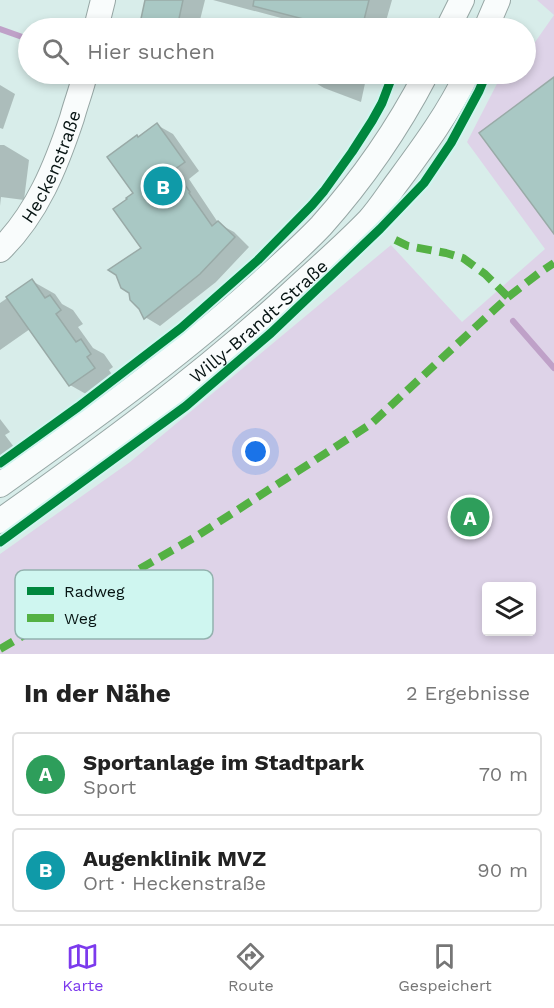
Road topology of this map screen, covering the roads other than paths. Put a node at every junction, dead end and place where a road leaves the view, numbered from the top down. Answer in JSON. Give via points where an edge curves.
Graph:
{"nodes":[{"id":1,"x":103,"y":0,"type":"edge"},
{"id":2,"x":462,"y":0,"type":"edge"},
{"id":3,"x":498,"y":0,"type":"edge"},
{"id":4,"x":98,"y":18,"type":"edge"},
{"id":5,"x":453,"y":18,"type":"edge"},
{"id":6,"x":490,"y":18,"type":"edge"},
{"id":7,"x":82,"y":84,"type":"edge"},
{"id":8,"x":420,"y":84,"type":"edge"},
{"id":9,"x":462,"y":84,"type":"edge"},
{"id":10,"x":0,"y":250,"type":"edge"},
{"id":11,"x":0,"y":485,"type":"edge"},
{"id":12,"x":0,"y":521,"type":"edge"}],
"edges":[{"from":1,"to":4,"type":"street"},
{"from":2,"to":5,"type":"street"},
{"from":3,"to":6,"type":"street"},
{"from":7,"to":10,"type":"street","name":"Heckenstraße","via":[[61,151],[36,205]]},
{"from":8,"to":11,"type":"street","name":"Willy-Brandt-Straße","via":[[368,168],[290,257],[175,356]]},
{"from":9,"to":12,"type":"street","name":"Willy-Brandt-Straße","via":[[442,120],[370,219],[254,328],[203,370]]}]}
